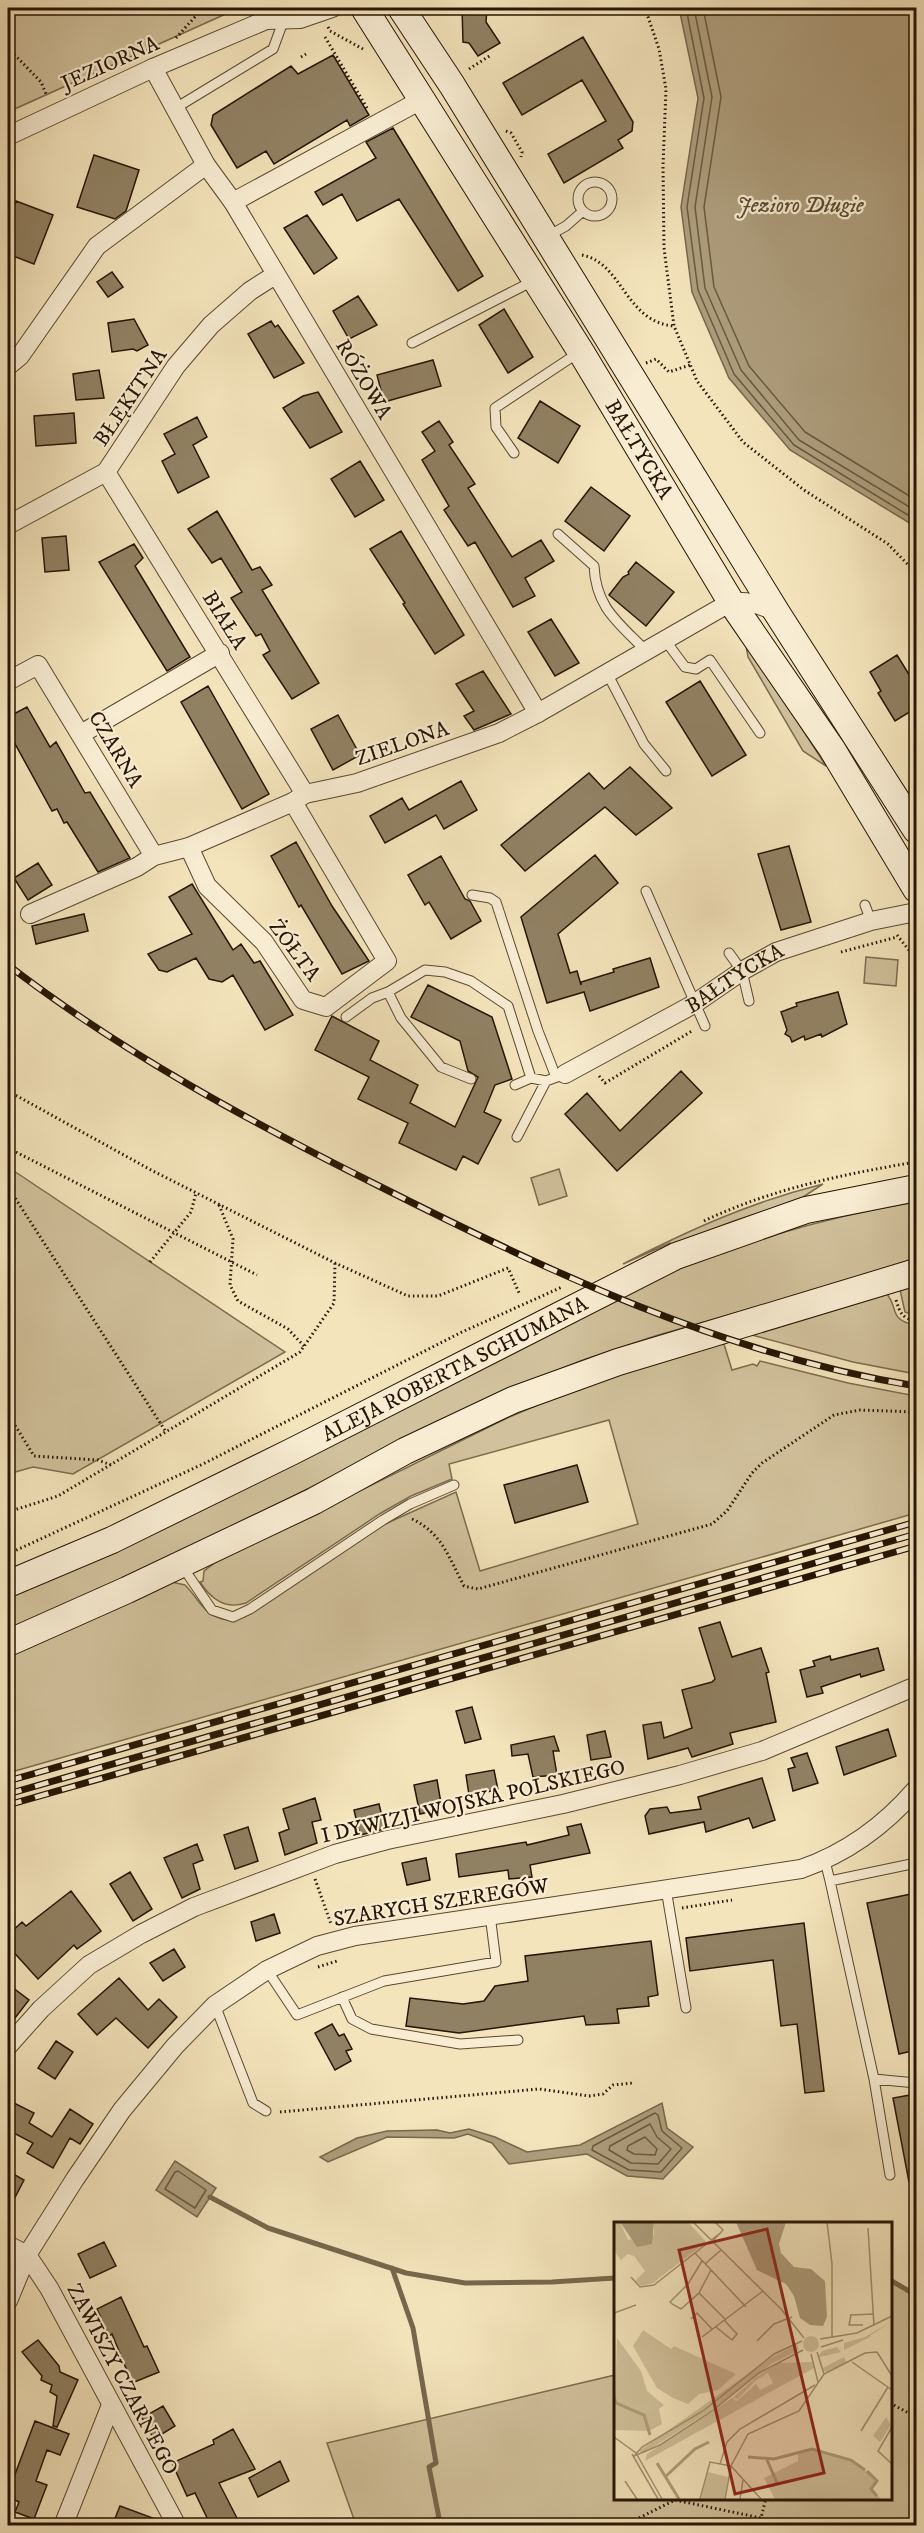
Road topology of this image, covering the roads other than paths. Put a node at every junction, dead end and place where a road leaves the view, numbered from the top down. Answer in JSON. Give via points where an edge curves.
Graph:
{"nodes":[{"id":1,"x":332,"y":8,"type":"edge"},
{"id":2,"x":364,"y":8,"type":"edge"},
{"id":3,"x":401,"y":8,"type":"edge"},
{"id":4,"x":278,"y":16,"type":"edge"},
{"id":5,"x":153,"y":68,"type":"junction"},
{"id":6,"x":423,"y":99,"type":"junction"},
{"id":7,"x":174,"y":109,"type":"junction"},
{"id":8,"x":8,"y":136,"type":"edge"},
{"id":9,"x":206,"y":165,"type":"junction"},
{"id":10,"x":233,"y":202,"type":"junction"},
{"id":11,"x":584,"y":211,"type":"dead end"},
{"id":12,"x":545,"y":237,"type":"junction"},
{"id":13,"x":275,"y":275,"type":"junction"},
{"id":14,"x":536,"y":280,"type":"junction"},
{"id":15,"x":412,"y":343,"type":"dead end"},
{"id":16,"x":581,"y":352,"type":"junction"},
{"id":17,"x":8,"y":366,"type":"edge"},
{"id":18,"x":514,"y":453,"type":"dead end"},
{"id":19,"x":106,"y":472,"type":"junction"},
{"id":20,"x":8,"y":525,"type":"edge"},
{"id":21,"x":558,"y":534,"type":"dead end"},
{"id":22,"x":731,"y":602,"type":"junction"},
{"id":23,"x":777,"y":612,"type":"junction"},
{"id":24,"x":665,"y":640,"type":"junction"},
{"id":25,"x":646,"y":651,"type":"junction"},
{"id":26,"x":220,"y":653,"type":"junction"},
{"id":27,"x":607,"y":673,"type":"junction"},
{"id":28,"x":8,"y":681,"type":"edge"},
{"id":29,"x":538,"y":713,"type":"junction"},
{"id":30,"x":759,"y":733,"type":"dead end"},
{"id":31,"x":81,"y":734,"type":"junction"},
{"id":32,"x":666,"y":771,"type":"dead end"},
{"id":33,"x":299,"y":798,"type":"junction"},
{"id":34,"x":916,"y":830,"type":"edge"},
{"id":35,"x":189,"y":847,"type":"junction"},
{"id":36,"x":154,"y":856,"type":"junction"},
{"id":37,"x":916,"y":889,"type":"edge"},
{"id":38,"x":646,"y":891,"type":"dead end"},
{"id":39,"x":472,"y":895,"type":"dead end"},
{"id":40,"x":916,"y":912,"type":"edge"},
{"id":41,"x":30,"y":914,"type":"dead end"},
{"id":42,"x":729,"y":953,"type":"dead end"},
{"id":43,"x":742,"y":971,"type":"junction"},
{"id":44,"x":388,"y":992,"type":"junction"},
{"id":45,"x":749,"y":1001,"type":"dead end"},
{"id":46,"x":694,"y":1004,"type":"junction"},
{"id":47,"x":346,"y":1017,"type":"dead end"},
{"id":48,"x":705,"y":1026,"type":"dead end"},
{"id":49,"x":560,"y":1075,"type":"junction"},
{"id":50,"x":531,"y":1078,"type":"junction"},
{"id":51,"x":471,"y":1079,"type":"dead end"},
{"id":52,"x":546,"y":1081,"type":"junction"},
{"id":53,"x":515,"y":1085,"type":"dead end"},
{"id":54,"x":516,"y":1137,"type":"dead end"},
{"id":55,"x":916,"y":1188,"type":"edge"},
{"id":56,"x":916,"y":1272,"type":"edge"},
{"id":57,"x":454,"y":1485,"type":"dead end"},
{"id":58,"x":181,"y":1564,"type":"junction"},
{"id":59,"x":8,"y":1584,"type":"edge"},
{"id":60,"x":8,"y":1643,"type":"edge"},
{"id":61,"x":916,"y":1686,"type":"edge"},
{"id":62,"x":916,"y":1789,"type":"edge"},
{"id":63,"x":825,"y":1861,"type":"junction"},
{"id":64,"x":916,"y":1863,"type":"edge"},
{"id":65,"x":830,"y":1881,"type":"junction"},
{"id":66,"x":666,"y":1889,"type":"junction"},
{"id":67,"x":490,"y":1916,"type":"junction"},
{"id":68,"x":267,"y":1970,"type":"junction"},
{"id":69,"x":342,"y":1997,"type":"junction"},
{"id":70,"x":215,"y":2005,"type":"junction"},
{"id":71,"x":686,"y":2008,"type":"dead end"},
{"id":72,"x":518,"y":2040,"type":"dead end"},
{"id":73,"x":8,"y":2046,"type":"edge"},
{"id":74,"x":874,"y":2079,"type":"junction"},
{"id":75,"x":916,"y":2083,"type":"edge"},
{"id":76,"x":266,"y":2111,"type":"road end"},
{"id":77,"x":890,"y":2175,"type":"dead end"},
{"id":78,"x":8,"y":2245,"type":"edge"},
{"id":79,"x":27,"y":2254,"type":"junction"},
{"id":80,"x":8,"y":2301,"type":"edge"},
{"id":81,"x":111,"y":2405,"type":"junction"},
{"id":82,"x":63,"y":2526,"type":"edge"},
{"id":83,"x":177,"y":2526,"type":"edge"}],
"edges":[{"from":1,"to":4,"type":"street","name":"JEZIORNA","via":[[300,18]]},
{"from":2,"to":6,"type":"main road","name":"BAŁTYCKA"},
{"from":3,"to":12,"type":"main road","name":"BAŁTYCKA"},
{"from":4,"to":5,"type":"street","name":"JEZIORNA"},
{"from":4,"to":7,"type":"lane","via":[[273,49]]},
{"from":5,"to":7,"type":"street","name":"RÓŻOWA"},
{"from":5,"to":8,"type":"street","name":"JEZIORNA"},
{"from":6,"to":10,"type":"street"},
{"from":6,"to":14,"type":"main road","name":"BAŁTYCKA"},
{"from":7,"to":9,"type":"street","name":"RÓŻOWA"},
{"from":9,"to":10,"type":"street","name":"RÓŻOWA"},
{"from":9,"to":17,"type":"street","via":[[97,246],[20,356]]},
{"from":10,"to":13,"type":"street","name":"RÓŻOWA"},
{"from":11,"to":12,"type":"lane"},
{"from":12,"to":23,"type":"main road","name":"BAŁTYCKA"},
{"from":13,"to":19,"type":"street","name":"BŁĘKITNA","via":[[211,325],[176,366]]},
{"from":13,"to":29,"type":"street","name":"RÓŻOWA"},
{"from":14,"to":15,"type":"lane"},
{"from":14,"to":16,"type":"main road","name":"BAŁTYCKA"},
{"from":16,"to":18,"type":"lane","via":[[495,408],[496,427]]},
{"from":16,"to":22,"type":"main road","name":"BAŁTYCKA"},
{"from":19,"to":20,"type":"street","name":"BŁĘKITNA"},
{"from":19,"to":26,"type":"street","name":"BIAŁA"},
{"from":21,"to":25,"type":"lane","via":[[594,566],[595,586],[606,611]]},
{"from":22,"to":23,"type":"street","via":[[747,601]]},
{"from":22,"to":24,"type":"street","name":"ZIELONA"},
{"from":22,"to":37,"type":"main road","name":"BAŁTYCKA","via":[[832,749]]},
{"from":23,"to":34,"type":"main road","name":"BAŁTYCKA"},
{"from":24,"to":25,"type":"street","name":"ZIELONA"},
{"from":24,"to":30,"type":"lane","via":[[686,667],[696,669],[710,660]]},
{"from":25,"to":27,"type":"street","name":"ZIELONA"},
{"from":26,"to":31,"type":"street"},
{"from":26,"to":33,"type":"street","name":"BIAŁA"},
{"from":27,"to":29,"type":"street","name":"ZIELONA"},
{"from":27,"to":32,"type":"lane","via":[[644,744]]},
{"from":28,"to":31,"type":"street","name":"CZARNA","via":[[38,666]]},
{"from":29,"to":33,"type":"street","name":"ZIELONA","via":[[499,733],[357,783]]},
{"from":31,"to":36,"type":"street","name":"CZARNA"},
{"from":33,"to":35,"type":"street","name":"ZIELONA"},
{"from":33,"to":35,"type":"street","name":"ŻÓŁTA","via":[[387,960],[326,1007],[303,1000],[264,942],[207,886]]},
{"from":35,"to":36,"type":"street","name":"ZIELONA"},
{"from":36,"to":41,"type":"street","name":"ZIELONA"},
{"from":38,"to":46,"type":"lane"},
{"from":39,"to":49,"type":"lane","via":[[490,897],[496,902],[538,1031]]},
{"from":40,"to":43,"type":"street","name":"BAŁTYCKA","via":[[893,917],[868,913],[776,952]]},
{"from":42,"to":43,"type":"lane"},
{"from":43,"to":45,"type":"lane"},
{"from":43,"to":46,"type":"street","name":"BAŁTYCKA"},
{"from":44,"to":47,"type":"lane","via":[[372,998]]},
{"from":44,"to":50,"type":"lane","via":[[425,970],[471,981],[508,1006]]},
{"from":44,"to":51,"type":"lane","via":[[402,1018],[441,1067]]},
{"from":46,"to":48,"type":"lane"},
{"from":46,"to":49,"type":"street","name":"BAŁTYCKA"},
{"from":49,"to":52,"type":"lane"},
{"from":50,"to":52,"type":"lane"},
{"from":50,"to":53,"type":"lane"},
{"from":52,"to":54,"type":"lane"},
{"from":55,"to":59,"type":"main road","name":"ALEJA ROBERTA SCHUMANA","via":[[806,1210],[676,1256],[272,1461],[112,1539]]},
{"from":56,"to":58,"type":"main road","via":[[618,1362],[513,1400]]},
{"from":57,"to":58,"type":"lane","via":[[383,1520],[233,1617],[212,1610]]},
{"from":58,"to":60,"type":"main road"},
{"from":61,"to":73,"type":"street","name":"I DYWIZJI WOJSKA POLSKIEGO","via":[[762,1750],[563,1804],[387,1840],[194,1907],[89,1965]]},
{"from":62,"to":63,"type":"street","name":"SZARYCH SZEREGÓW","via":[[897,1811]]},
{"from":63,"to":65,"type":"lane"},
{"from":63,"to":66,"type":"street","name":"SZARYCH SZEREGÓW","via":[[801,1869]]},
{"from":64,"to":65,"type":"lane"},
{"from":65,"to":74,"type":"lane"},
{"from":66,"to":67,"type":"street","name":"SZARYCH SZEREGÓW"},
{"from":66,"to":71,"type":"lane"},
{"from":67,"to":68,"type":"street","name":"SZARYCH SZEREGÓW","via":[[355,1936],[317,1947]]},
{"from":67,"to":69,"type":"lane","via":[[496,1962],[384,1981]]},
{"from":68,"to":69,"type":"lane","via":[[297,2015]]},
{"from":68,"to":70,"type":"street","name":"SZARYCH SZEREGÓW"},
{"from":69,"to":72,"type":"lane","via":[[352,2019],[370,2029],[460,2044]]},
{"from":70,"to":76,"type":"lane","via":[[252,2103]]},
{"from":70,"to":79,"type":"street","name":"SZARYCH SZEREGÓW","via":[[122,2110]]},
{"from":74,"to":75,"type":"lane"},
{"from":74,"to":77,"type":"lane"},
{"from":78,"to":79,"type":"street"},
{"from":79,"to":80,"type":"street","name":"SZARYCH SZEREGÓW"},
{"from":79,"to":81,"type":"street","name":"ZAWISZY CZARNEGO","via":[[50,2288]]},
{"from":81,"to":82,"type":"street"},
{"from":81,"to":83,"type":"street","name":"ZAWISZY CZARNEGO"}]}
